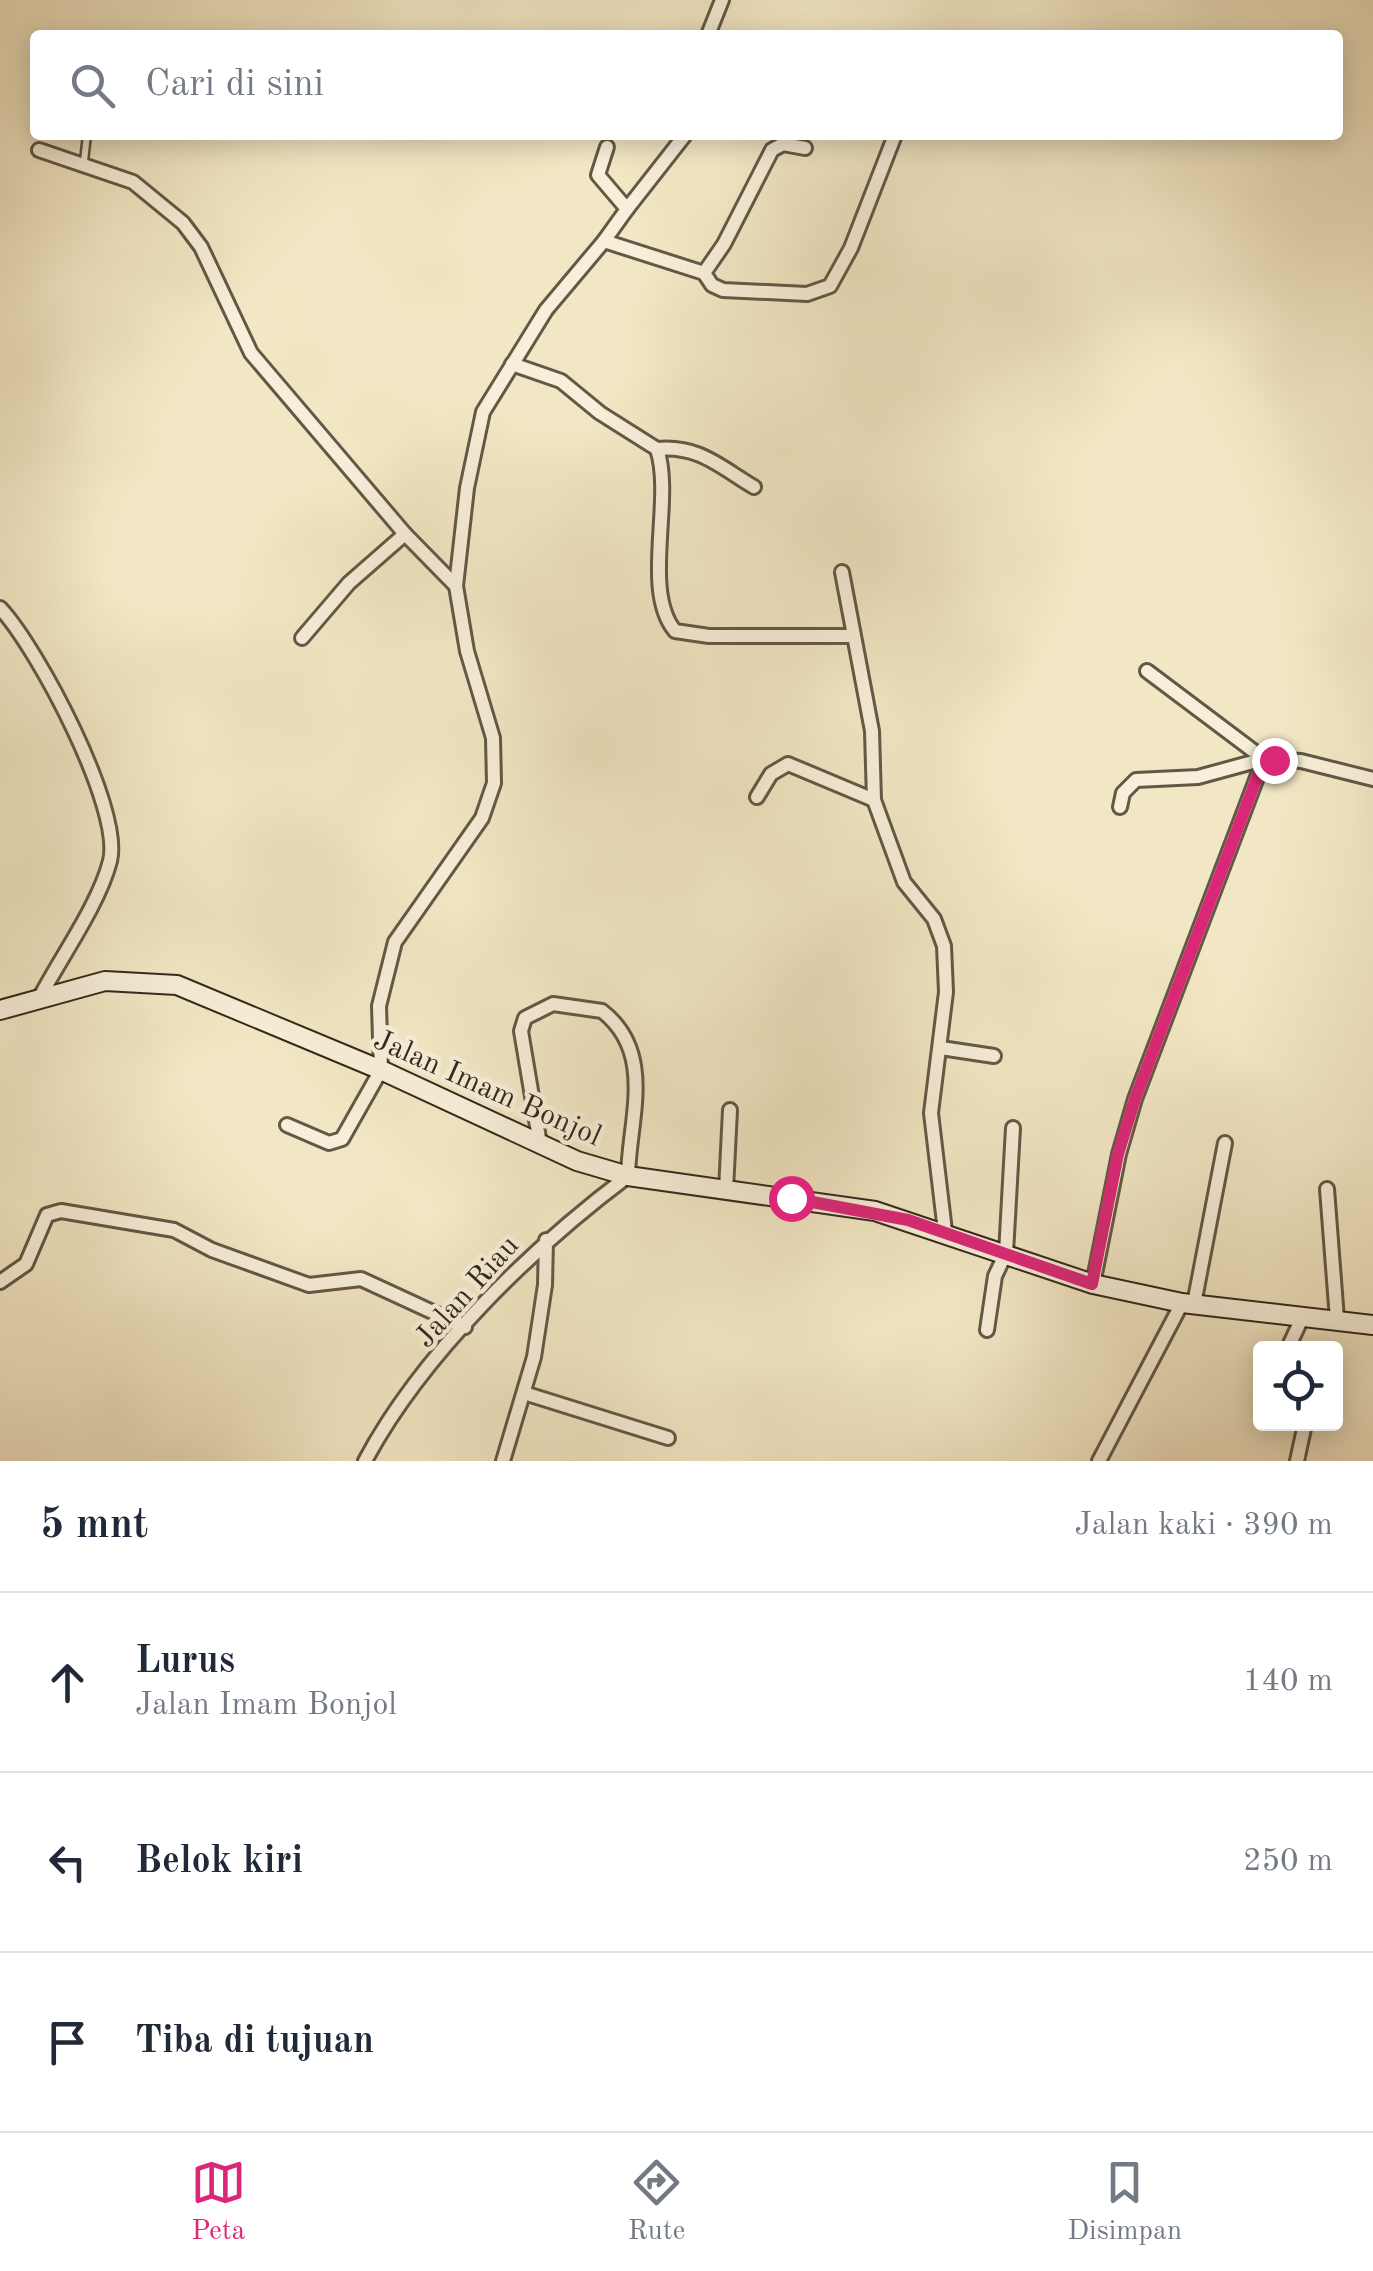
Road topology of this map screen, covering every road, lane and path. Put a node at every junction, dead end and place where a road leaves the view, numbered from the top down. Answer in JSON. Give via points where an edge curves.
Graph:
{"nodes":[{"id":1,"x":722,"y":0,"type":"edge"},
{"id":2,"x":710,"y":30,"type":"edge"},
{"id":3,"x":86,"y":140,"type":"edge"},
{"id":4,"x":681,"y":140,"type":"edge"},
{"id":5,"x":893,"y":140,"type":"edge"},
{"id":6,"x":607,"y":147,"type":"dead end"},
{"id":7,"x":805,"y":148,"type":"dead end"},
{"id":8,"x":39,"y":150,"type":"dead end"},
{"id":9,"x":84,"y":161,"type":"junction"},
{"id":10,"x":627,"y":209,"type":"junction"},
{"id":11,"x":604,"y":242,"type":"junction"},
{"id":12,"x":704,"y":273,"type":"junction"},
{"id":13,"x":512,"y":364,"type":"junction"},
{"id":14,"x":657,"y":450,"type":"junction"},
{"id":15,"x":754,"y":487,"type":"dead end"},
{"id":16,"x":405,"y":534,"type":"junction"},
{"id":17,"x":842,"y":572,"type":"dead end"},
{"id":18,"x":456,"y":586,"type":"junction"},
{"id":19,"x":0,"y":608,"type":"edge"},
{"id":20,"x":852,"y":636,"type":"junction"},
{"id":21,"x":302,"y":638,"type":"dead end"},
{"id":22,"x":1147,"y":671,"type":"dead end"},
{"id":23,"x":1264,"y":759,"type":"junction"},
{"id":24,"x":1373,"y":778,"type":"edge"},
{"id":25,"x":757,"y":797,"type":"dead end"},
{"id":26,"x":874,"y":800,"type":"junction"},
{"id":27,"x":1120,"y":807,"type":"dead end"},
{"id":28,"x":40,"y":997,"type":"junction"},
{"id":29,"x":0,"y":1010,"type":"edge"},
{"id":30,"x":941,"y":1048,"type":"junction"},
{"id":31,"x":994,"y":1056,"type":"dead end"},
{"id":32,"x":380,"y":1070,"type":"junction"},
{"id":33,"x":730,"y":1110,"type":"dead end"},
{"id":34,"x":287,"y":1126,"type":"dead end"},
{"id":35,"x":1013,"y":1128,"type":"dead end"},
{"id":36,"x":1224,"y":1143,"type":"dead end"},
{"id":37,"x":540,"y":1144,"type":"junction"},
{"id":38,"x":628,"y":1176,"type":"junction"},
{"id":39,"x":1328,"y":1189,"type":"dead end"},
{"id":40,"x":726,"y":1190,"type":"junction"},
{"id":41,"x":945,"y":1231,"type":"junction"},
{"id":42,"x":546,"y":1240,"type":"junction"},
{"id":43,"x":1006,"y":1253,"type":"junction"},
{"id":44,"x":0,"y":1282,"type":"edge"},
{"id":45,"x":1092,"y":1284,"type":"junction"},
{"id":46,"x":1188,"y":1304,"type":"junction"},
{"id":47,"x":1303,"y":1316,"type":"junction"},
{"id":48,"x":1337,"y":1320,"type":"junction"},
{"id":49,"x":1373,"y":1325,"type":"edge"},
{"id":50,"x":465,"y":1327,"type":"junction"},
{"id":51,"x":988,"y":1330,"type":"dead end"},
{"id":52,"x":1291,"y":1341,"type":"edge"},
{"id":53,"x":524,"y":1393,"type":"junction"},
{"id":54,"x":1303,"y":1431,"type":"edge"},
{"id":55,"x":668,"y":1438,"type":"dead end"},
{"id":56,"x":364,"y":1461,"type":"edge"},
{"id":57,"x":503,"y":1461,"type":"edge"},
{"id":58,"x":1099,"y":1461,"type":"edge"},
{"id":59,"x":1297,"y":1461,"type":"edge"}],
"edges":[{"from":1,"to":2,"type":"street"},
{"from":3,"to":9,"type":"lane"},
{"from":4,"to":10,"type":"street"},
{"from":5,"to":12,"type":"street","via":[[830,286],[807,294],[748,293],[716,288]]},
{"from":6,"to":10,"type":"street","via":[[598,174]]},
{"from":7,"to":12,"type":"street","via":[[788,144],[772,150]]},
{"from":8,"to":9,"type":"street"},
{"from":9,"to":16,"type":"street","via":[[154,194],[192,234],[251,354]]},
{"from":10,"to":11,"type":"street"},
{"from":11,"to":12,"type":"street"},
{"from":11,"to":13,"type":"street","via":[[546,310]]},
{"from":13,"to":14,"type":"street","via":[[561,381]]},
{"from":13,"to":18,"type":"street","via":[[496,386],[474,444]]},
{"from":14,"to":15,"type":"street","via":[[690,448]]},
{"from":14,"to":20,"type":"street","via":[[663,604],[676,631]]},
{"from":16,"to":18,"type":"street"},
{"from":16,"to":21,"type":"street","via":[[349,583]]},
{"from":17,"to":20,"type":"street"},
{"from":18,"to":32,"type":"street","via":[[493,738],[494,783],[482,818],[390,953],[379,1006]]},
{"from":19,"to":28,"type":"street","via":[[24,637],[77,736],[112,827],[106,873]]},
{"from":20,"to":26,"type":"street","via":[[872,731]]},
{"from":22,"to":23,"type":"street"},
{"from":23,"to":24,"type":"street"},
{"from":23,"to":27,"type":"street","via":[[1198,777],[1136,780],[1123,792]]},
{"from":23,"to":45,"type":"street","via":[[1135,1099]]},
{"from":25,"to":26,"type":"street","via":[[771,774],[788,764]]},
{"from":26,"to":30,"type":"street","via":[[904,882],[941,930]]},
{"from":28,"to":29,"type":"main road","name":"Jalan Imam Bonjol"},
{"from":28,"to":32,"type":"main road","name":"Jalan Imam Bonjol","via":[[104,981],[177,985]]},
{"from":30,"to":31,"type":"street"},
{"from":30,"to":41,"type":"street","via":[[932,1113]]},
{"from":32,"to":34,"type":"street","via":[[340,1142]]},
{"from":32,"to":37,"type":"main road","name":"Jalan Imam Bonjol"},
{"from":33,"to":40,"type":"street"},
{"from":35,"to":43,"type":"street"},
{"from":36,"to":46,"type":"street"},
{"from":37,"to":38,"type":"main road","name":"Jalan Imam Bonjol"},
{"from":37,"to":38,"type":"street","via":[[522,1023],[529,1012],[553,1004],[594,1008],[615,1024],[636,1078]]},
{"from":38,"to":40,"type":"main road","name":"Jalan Imam Bonjol"},
{"from":38,"to":42,"type":"street","name":"Jalan Riau"},
{"from":39,"to":48,"type":"street"},
{"from":40,"to":41,"type":"main road","name":"Jalan Imam Bonjol","via":[[834,1202]]},
{"from":41,"to":43,"type":"main road","name":"Jalan Imam Bonjol"},
{"from":42,"to":50,"type":"street","name":"Jalan Riau"},
{"from":42,"to":53,"type":"street","via":[[540,1325]]},
{"from":43,"to":45,"type":"main road","name":"Jalan Imam Bonjol"},
{"from":43,"to":51,"type":"street"},
{"from":44,"to":50,"type":"street","via":[[26,1264],[47,1215],[61,1211],[174,1230],[309,1285],[361,1279]]},
{"from":45,"to":46,"type":"main road","name":"Jalan Imam Bonjol"},
{"from":46,"to":47,"type":"main road","name":"Jalan Imam Bonjol"},
{"from":46,"to":58,"type":"street"},
{"from":47,"to":48,"type":"main road","name":"Jalan Imam Bonjol"},
{"from":47,"to":52,"type":"street"},
{"from":48,"to":49,"type":"main road","name":"Jalan Imam Bonjol"},
{"from":50,"to":56,"type":"street","name":"Jalan Riau","via":[[393,1414]]},
{"from":53,"to":55,"type":"street"},
{"from":53,"to":57,"type":"street"},
{"from":54,"to":59,"type":"street"}]}
